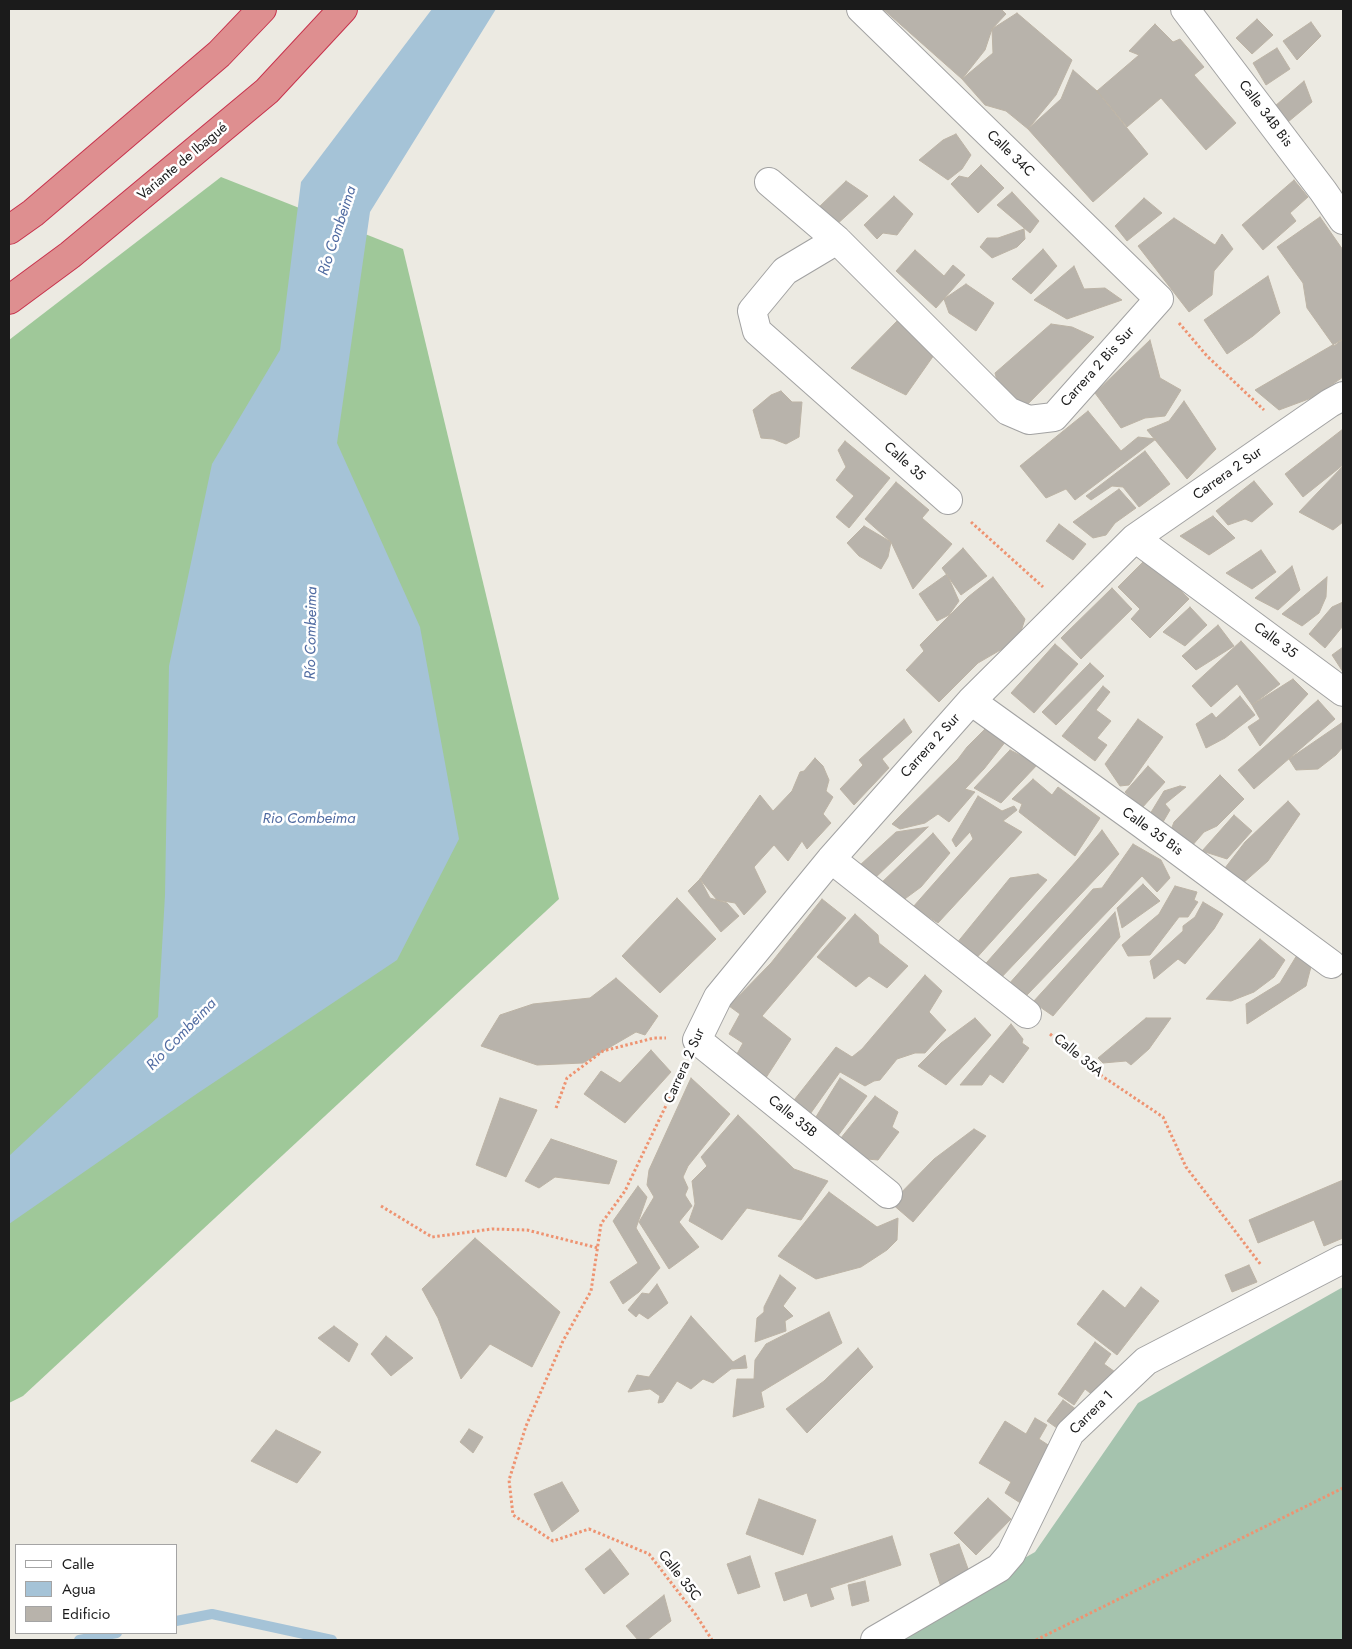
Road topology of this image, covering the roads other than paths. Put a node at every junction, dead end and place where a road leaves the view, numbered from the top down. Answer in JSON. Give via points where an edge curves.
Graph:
{"nodes":[{"id":1,"x":262,"y":9,"type":"edge"},
{"id":2,"x":343,"y":9,"type":"edge"},
{"id":3,"x":861,"y":9,"type":"edge"},
{"id":4,"x":1185,"y":9,"type":"edge"},
{"id":5,"x":768,"y":182,"type":"dead end"},
{"id":6,"x":1343,"y":220,"type":"edge"},
{"id":7,"x":9,"y":230,"type":"edge"},
{"id":8,"x":837,"y":240,"type":"junction"},
{"id":9,"x":1159,"y":299,"type":"joint"},
{"id":10,"x":9,"y":300,"type":"edge"},
{"id":11,"x":1339,"y":404,"type":"edge"},
{"id":12,"x":948,"y":500,"type":"road end"},
{"id":13,"x":1135,"y":538,"type":"junction"},
{"id":14,"x":1343,"y":692,"type":"edge"},
{"id":15,"x":971,"y":701,"type":"junction"},
{"id":16,"x":831,"y":859,"type":"junction"},
{"id":17,"x":1330,"y":964,"type":"dead end"},
{"id":18,"x":1027,"y":1014,"type":"road end"},
{"id":19,"x":696,"y":1040,"type":"joint"},
{"id":20,"x":888,"y":1194,"type":"dead end"},
{"id":21,"x":1343,"y":1259,"type":"edge"},
{"id":22,"x":875,"y":1640,"type":"edge"}],
"edges":[{"from":1,"to":7,"type":"highway","via":[[219,54]]},
{"from":2,"to":10,"type":"highway","name":"Variante de Ibagué","via":[[267,91],[70,255]]},
{"from":3,"to":9,"type":"street","name":"Calle 34C"},
{"from":4,"to":6,"type":"street","name":"Calle 34B Bis"},
{"from":5,"to":8,"type":"street"},
{"from":8,"to":9,"type":"street","name":"Carrera 2 Bis Sur","via":[[1008,411],[1029,420],[1054,417]]},
{"from":8,"to":12,"type":"street","name":"Calle 35","via":[[785,271],[752,311],[757,331]]},
{"from":11,"to":13,"type":"street","name":"Carrera 2 Sur","via":[[1288,432]]},
{"from":13,"to":14,"type":"street","name":"Calle 35"},
{"from":13,"to":15,"type":"street","name":"Carrera 2 Sur"},
{"from":15,"to":16,"type":"street","name":"Carrera 2 Sur"},
{"from":15,"to":17,"type":"street","name":"Calle 35 Bis"},
{"from":16,"to":18,"type":"street"},
{"from":16,"to":19,"type":"street","name":"Carrera 2 Sur","via":[[718,997]]},
{"from":19,"to":20,"type":"street","name":"Calle 35B"},
{"from":21,"to":22,"type":"street","name":"Carrera 1","via":[[1146,1361],[1070,1432],[1011,1554],[999,1568]]}]}
